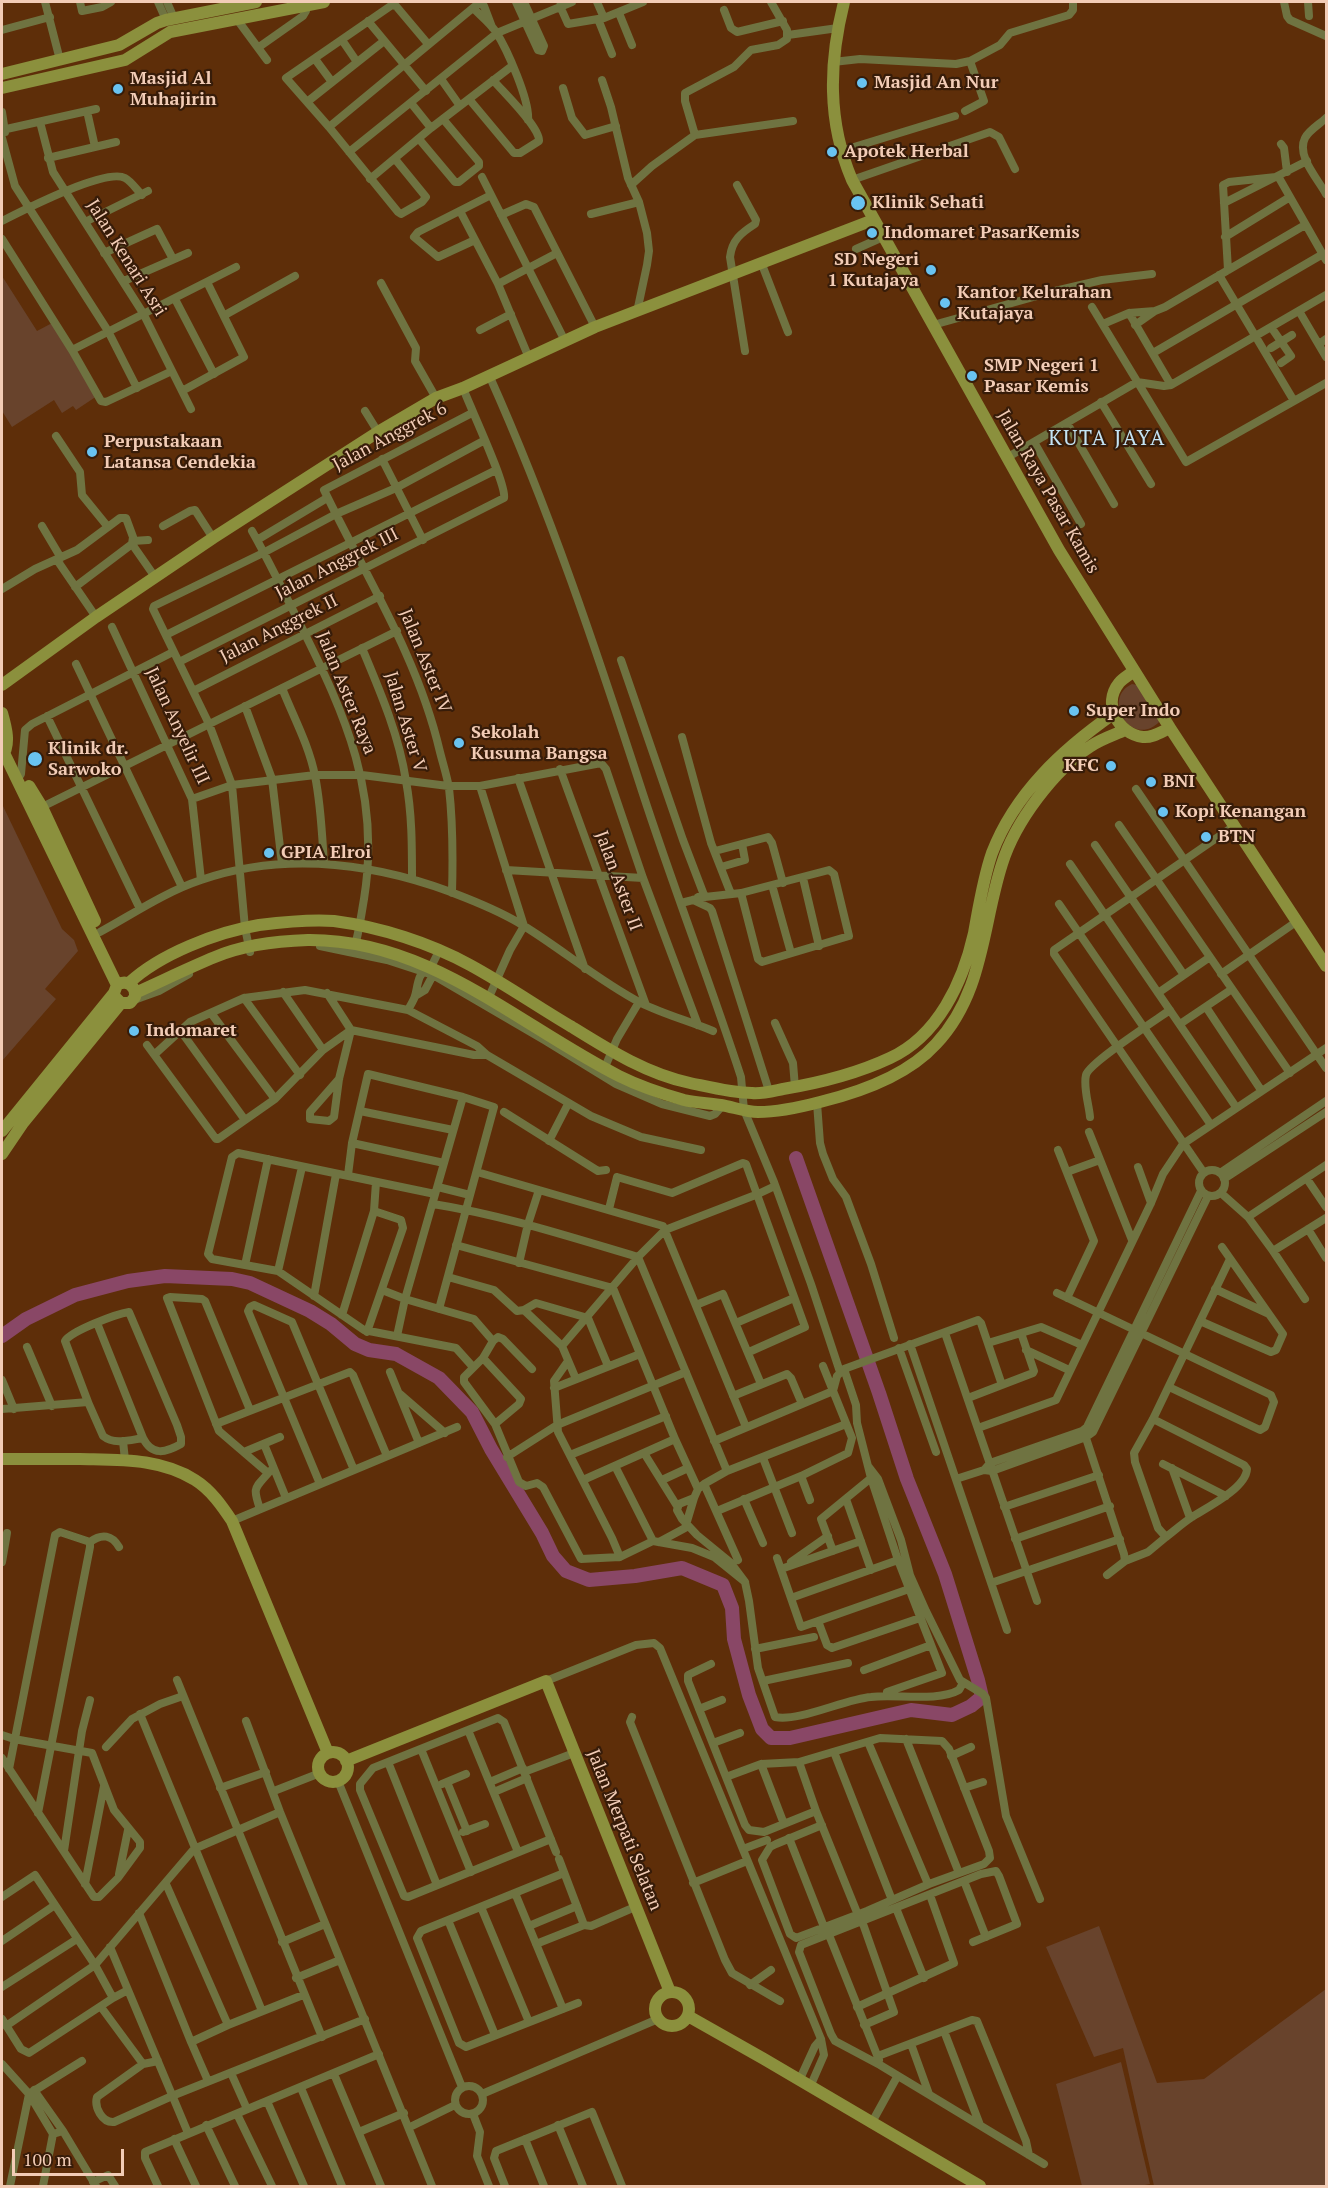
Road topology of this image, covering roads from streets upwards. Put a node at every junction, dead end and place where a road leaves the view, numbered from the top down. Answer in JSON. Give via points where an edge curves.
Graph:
{"nodes":[{"id":1,"x":45,"y":2,"type":"edge"},
{"id":2,"x":111,"y":2,"type":"edge"},
{"id":3,"x":158,"y":2,"type":"edge"},
{"id":4,"x":168,"y":2,"type":"edge"},
{"id":5,"x":256,"y":2,"type":"edge"},
{"id":6,"x":324,"y":2,"type":"edge"},
{"id":7,"x":516,"y":2,"type":"edge"},
{"id":8,"x":524,"y":2,"type":"edge"},
{"id":9,"x":597,"y":2,"type":"edge"},
{"id":10,"x":643,"y":2,"type":"edge"},
{"id":11,"x":771,"y":2,"type":"edge"},
{"id":12,"x":844,"y":2,"type":"edge"},
{"id":13,"x":1073,"y":2,"type":"edge"},
{"id":14,"x":1284,"y":2,"type":"edge"},
{"id":15,"x":1308,"y":2,"type":"edge"},
{"id":16,"x":305,"y":3,"type":"edge"},
{"id":17,"x":564,"y":3,"type":"edge"},
{"id":18,"x":289,"y":5,"type":"edge"},
{"id":19,"x":81,"y":6,"type":"edge"},
{"id":20,"x":724,"y":10,"type":"dead end"},
{"id":21,"x":239,"y":13,"type":"junction"},
{"id":22,"x":619,"y":13,"type":"junction"},
{"id":23,"x":1310,"y":16,"type":"dead end"},
{"id":24,"x":50,"y":17,"type":"junction"},
{"id":25,"x":601,"y":18,"type":"junction"},
{"id":26,"x":170,"y":19,"type":"junction"},
{"id":27,"x":528,"y":20,"type":"junction"},
{"id":28,"x":368,"y":21,"type":"junction"},
{"id":29,"x":783,"y":21,"type":"junction"},
{"id":30,"x":838,"y":28,"type":"junction"},
{"id":31,"x":2,"y":30,"type":"edge"},
{"id":32,"x":494,"y":30,"type":"junction"},
{"id":33,"x":788,"y":35,"type":"junction"},
{"id":34,"x":1326,"y":36,"type":"edge"},
{"id":35,"x":342,"y":40,"type":"junction"},
{"id":36,"x":384,"y":41,"type":"junction"},
{"id":37,"x":428,"y":44,"type":"junction"},
{"id":38,"x":119,"y":45,"type":"junction"},
{"id":39,"x":632,"y":45,"type":"dead end"},
{"id":40,"x":259,"y":46,"type":"junction"},
{"id":41,"x":612,"y":54,"type":"dead end"},
{"id":42,"x":315,"y":59,"type":"junction"},
{"id":43,"x":60,"y":60,"type":"junction"},
{"id":44,"x":124,"y":60,"type":"junction"},
{"id":45,"x":267,"y":60,"type":"dead end"},
{"id":46,"x":970,"y":61,"type":"junction"},
{"id":47,"x":357,"y":62,"type":"junction"},
{"id":48,"x":833,"y":62,"type":"junction"},
{"id":49,"x":404,"y":65,"type":"junction"},
{"id":50,"x":512,"y":66,"type":"junction"},
{"id":51,"x":2,"y":74,"type":"edge"},
{"id":52,"x":441,"y":79,"type":"junction"},
{"id":53,"x":493,"y":80,"type":"junction"},
{"id":54,"x":602,"y":80,"type":"dead end"},
{"id":55,"x":332,"y":82,"type":"junction"},
{"id":56,"x":2,"y":88,"type":"edge"},
{"id":57,"x":563,"y":88,"type":"dead end"},
{"id":58,"x":426,"y":91,"type":"junction"},
{"id":59,"x":469,"y":99,"type":"junction"},
{"id":60,"x":307,"y":102,"type":"junction"},
{"id":61,"x":411,"y":103,"type":"junction"},
{"id":62,"x":460,"y":106,"type":"junction"},
{"id":63,"x":964,"y":111,"type":"dead end"},
{"id":64,"x":2,"y":112,"type":"edge"},
{"id":65,"x":955,"y":116,"type":"dead end"},
{"id":66,"x":1326,"y":118,"type":"edge"},
{"id":67,"x":443,"y":119,"type":"junction"},
{"id":68,"x":528,"y":120,"type":"junction"},
{"id":69,"x":793,"y":121,"type":"dead end"},
{"id":70,"x":40,"y":122,"type":"junction"},
{"id":71,"x":616,"y":126,"type":"junction"},
{"id":72,"x":329,"y":127,"type":"junction"},
{"id":73,"x":431,"y":128,"type":"junction"},
{"id":74,"x":3,"y":129,"type":"edge"},
{"id":75,"x":695,"y":135,"type":"junction"},
{"id":76,"x":419,"y":139,"type":"junction"},
{"id":77,"x":3,"y":140,"type":"edge"},
{"id":78,"x":116,"y":142,"type":"dead end"},
{"id":79,"x":1281,"y":144,"type":"dead end"},
{"id":80,"x":95,"y":147,"type":"junction"},
{"id":81,"x":841,"y":151,"type":"junction"},
{"id":82,"x":349,"y":152,"type":"junction"},
{"id":83,"x":48,"y":158,"type":"junction"},
{"id":84,"x":395,"y":159,"type":"junction"},
{"id":85,"x":1306,"y":161,"type":"junction"},
{"id":86,"x":1015,"y":169,"type":"dead end"},
{"id":87,"x":1280,"y":175,"type":"junction"},
{"id":88,"x":482,"y":177,"type":"dead end"},
{"id":89,"x":370,"y":180,"type":"junction"},
{"id":90,"x":852,"y":180,"type":"junction"},
{"id":91,"x":631,"y":185,"type":"junction"},
{"id":92,"x":737,"y":185,"type":"dead end"},
{"id":93,"x":64,"y":190,"type":"junction"},
{"id":94,"x":1326,"y":194,"type":"edge"},
{"id":95,"x":490,"y":195,"type":"junction"},
{"id":96,"x":1290,"y":197,"type":"junction"},
{"id":97,"x":639,"y":202,"type":"junction"},
{"id":98,"x":1224,"y":203,"type":"junction"},
{"id":99,"x":28,"y":207,"type":"junction"},
{"id":100,"x":460,"y":210,"type":"junction"},
{"id":101,"x":591,"y":214,"type":"dead end"},
{"id":102,"x":501,"y":215,"type":"junction"},
{"id":103,"x":873,"y":220,"type":"junction"},
{"id":104,"x":2,"y":221,"type":"edge"},
{"id":105,"x":86,"y":222,"type":"junction"},
{"id":106,"x":1305,"y":225,"type":"junction"},
{"id":107,"x":884,"y":237,"type":"junction"},
{"id":108,"x":1225,"y":237,"type":"junction"},
{"id":109,"x":2,"y":239,"type":"edge"},
{"id":110,"x":475,"y":240,"type":"junction"},
{"id":111,"x":856,"y":249,"type":"dead end"},
{"id":112,"x":104,"y":253,"type":"junction"},
{"id":113,"x":188,"y":253,"type":"dead end"},
{"id":114,"x":557,"y":253,"type":"junction"},
{"id":115,"x":1325,"y":257,"type":"edge"},
{"id":116,"x":172,"y":259,"type":"junction"},
{"id":117,"x":761,"y":262,"type":"junction"},
{"id":118,"x":236,"y":267,"type":"dead end"},
{"id":119,"x":527,"y":268,"type":"junction"},
{"id":120,"x":1227,"y":270,"type":"junction"},
{"id":121,"x":731,"y":274,"type":"junction"},
{"id":122,"x":1152,"y":274,"type":"dead end"},
{"id":123,"x":1219,"y":275,"type":"junction"},
{"id":124,"x":295,"y":276,"type":"dead end"},
{"id":125,"x":124,"y":281,"type":"junction"},
{"id":126,"x":207,"y":282,"type":"junction"},
{"id":127,"x":381,"y":283,"type":"dead end"},
{"id":128,"x":498,"y":284,"type":"junction"},
{"id":129,"x":1326,"y":295,"type":"edge"},
{"id":130,"x":175,"y":299,"type":"junction"},
{"id":131,"x":1237,"y":304,"type":"junction"},
{"id":132,"x":1092,"y":307,"type":"dead end"},
{"id":133,"x":1155,"y":311,"type":"junction"},
{"id":134,"x":1299,"y":311,"type":"junction"},
{"id":135,"x":637,"y":312,"type":"junction"},
{"id":136,"x":143,"y":313,"type":"junction"},
{"id":137,"x":1129,"y":313,"type":"junction"},
{"id":138,"x":511,"y":314,"type":"junction"},
{"id":139,"x":225,"y":315,"type":"junction"},
{"id":140,"x":1103,"y":324,"type":"junction"},
{"id":141,"x":933,"y":325,"type":"junction"},
{"id":142,"x":1135,"y":325,"type":"junction"},
{"id":143,"x":595,"y":327,"type":"junction"},
{"id":144,"x":1271,"y":327,"type":"junction"},
{"id":145,"x":480,"y":330,"type":"dead end"},
{"id":146,"x":108,"y":331,"type":"junction"},
{"id":147,"x":788,"y":332,"type":"dead end"},
{"id":148,"x":1292,"y":335,"type":"dead end"},
{"id":149,"x":1256,"y":336,"type":"junction"},
{"id":150,"x":565,"y":341,"type":"junction"},
{"id":151,"x":1281,"y":342,"type":"junction"},
{"id":152,"x":1323,"y":342,"type":"edge"},
{"id":153,"x":1271,"y":348,"type":"dead end"},
{"id":154,"x":72,"y":350,"type":"junction"},
{"id":155,"x":746,"y":351,"type":"dead end"},
{"id":156,"x":1153,"y":354,"type":"junction"},
{"id":157,"x":1326,"y":357,"type":"edge"},
{"id":158,"x":529,"y":358,"type":"junction"},
{"id":159,"x":1281,"y":363,"type":"dead end"},
{"id":160,"x":172,"y":371,"type":"junction"},
{"id":161,"x":214,"y":374,"type":"junction"},
{"id":162,"x":489,"y":375,"type":"junction"},
{"id":163,"x":1137,"y":382,"type":"junction"},
{"id":164,"x":1326,"y":383,"type":"edge"},
{"id":165,"x":1171,"y":385,"type":"junction"},
{"id":166,"x":137,"y":388,"type":"junction"},
{"id":167,"x":463,"y":388,"type":"junction"},
{"id":168,"x":182,"y":391,"type":"junction"},
{"id":169,"x":436,"y":398,"type":"junction"},
{"id":170,"x":1294,"y":401,"type":"junction"},
{"id":171,"x":1101,"y":402,"type":"junction"},
{"id":172,"x":191,"y":409,"type":"dead end"},
{"id":173,"x":365,"y":411,"type":"dead end"},
{"id":174,"x":472,"y":412,"type":"junction"},
{"id":175,"x":1067,"y":423,"type":"junction"},
{"id":176,"x":378,"y":432,"type":"junction"},
{"id":177,"x":56,"y":436,"type":"dead end"},
{"id":178,"x":485,"y":440,"type":"junction"},
{"id":179,"x":1034,"y":442,"type":"junction"},
{"id":180,"x":1008,"y":457,"type":"junction"},
{"id":181,"x":382,"y":459,"type":"junction"},
{"id":182,"x":496,"y":470,"type":"junction"},
{"id":183,"x":1151,"y":484,"type":"dead end"},
{"id":184,"x":396,"y":488,"type":"junction"},
{"id":185,"x":325,"y":494,"type":"junction"},
{"id":186,"x":1114,"y":504,"type":"dead end"},
{"id":187,"x":409,"y":512,"type":"junction"},
{"id":188,"x":336,"y":514,"type":"junction"},
{"id":189,"x":1081,"y":524,"type":"dead end"},
{"id":190,"x":42,"y":526,"type":"dead end"},
{"id":191,"x":163,"y":526,"type":"dead end"},
{"id":192,"x":108,"y":527,"type":"junction"},
{"id":193,"x":252,"y":531,"type":"dead end"},
{"id":194,"x":213,"y":538,"type":"junction"},
{"id":195,"x":148,"y":540,"type":"dead end"},
{"id":196,"x":257,"y":540,"type":"junction"},
{"id":197,"x":423,"y":540,"type":"junction"},
{"id":198,"x":133,"y":542,"type":"junction"},
{"id":199,"x":351,"y":542,"type":"junction"},
{"id":200,"x":263,"y":553,"type":"junction"},
{"id":201,"x":59,"y":559,"type":"junction"},
{"id":202,"x":365,"y":568,"type":"junction"},
{"id":203,"x":155,"y":577,"type":"junction"},
{"id":204,"x":277,"y":579,"type":"junction"},
{"id":205,"x":75,"y":587,"type":"junction"},
{"id":206,"x":2,"y":589,"type":"edge"},
{"id":207,"x":380,"y":596,"type":"junction"},
{"id":208,"x":290,"y":606,"type":"junction"},
{"id":209,"x":96,"y":617,"type":"junction"},
{"id":210,"x":112,"y":627,"type":"dead end"},
{"id":211,"x":397,"y":631,"type":"junction"},
{"id":212,"x":304,"y":634,"type":"junction"},
{"id":213,"x":166,"y":635,"type":"junction"},
{"id":214,"x":363,"y":648,"type":"junction"},
{"id":215,"x":173,"y":652,"type":"junction"},
{"id":216,"x":621,"y":660,"type":"dead end"},
{"id":217,"x":179,"y":662,"type":"junction"},
{"id":218,"x":76,"y":664,"type":"dead end"},
{"id":219,"x":322,"y":668,"type":"junction"},
{"id":220,"x":1134,"y":671,"type":"junction"},
{"id":221,"x":134,"y":672,"type":"junction"},
{"id":222,"x":2,"y":685,"type":"edge"},
{"id":223,"x":282,"y":688,"type":"junction"},
{"id":224,"x":193,"y":691,"type":"junction"},
{"id":225,"x":90,"y":694,"type":"junction"},
{"id":226,"x":245,"y":706,"type":"junction"},
{"id":227,"x":2,"y":713,"type":"edge"},
{"id":228,"x":1113,"y":714,"type":"junction"},
{"id":229,"x":47,"y":716,"type":"junction"},
{"id":230,"x":209,"y":724,"type":"junction"},
{"id":231,"x":1170,"y":728,"type":"junction"},
{"id":232,"x":1125,"y":730,"type":"junction"},
{"id":233,"x":682,"y":737,"type":"dead end"},
{"id":234,"x":168,"y":744,"type":"junction"},
{"id":235,"x":3,"y":755,"type":"edge"},
{"id":236,"x":125,"y":766,"type":"junction"},
{"id":237,"x":560,"y":769,"type":"junction"},
{"id":238,"x":17,"y":774,"type":"junction"},
{"id":239,"x":315,"y":775,"type":"junction"},
{"id":240,"x":362,"y":775,"type":"junction"},
{"id":241,"x":518,"y":777,"type":"junction"},
{"id":242,"x":272,"y":778,"type":"junction"},
{"id":243,"x":406,"y":780,"type":"junction"},
{"id":244,"x":232,"y":785,"type":"junction"},
{"id":245,"x":448,"y":786,"type":"junction"},
{"id":246,"x":480,"y":786,"type":"junction"},
{"id":247,"x":81,"y":788,"type":"junction"},
{"id":248,"x":1136,"y":789,"type":"dead end"},
{"id":249,"x":30,"y":793,"type":"junction"},
{"id":250,"x":192,"y":799,"type":"junction"},
{"id":251,"x":42,"y":807,"type":"junction"},
{"id":252,"x":1119,"y":825,"type":"dead end"},
{"id":253,"x":1234,"y":826,"type":"junction"},
{"id":254,"x":742,"y":844,"type":"junction"},
{"id":255,"x":1095,"y":846,"type":"dead end"},
{"id":256,"x":715,"y":851,"type":"junction"},
{"id":257,"x":1185,"y":860,"type":"junction"},
{"id":258,"x":62,"y":861,"type":"junction"},
{"id":259,"x":282,"y":864,"type":"junction"},
{"id":260,"x":324,"y":864,"type":"junction"},
{"id":261,"x":1070,"y":864,"type":"dead end"},
{"id":262,"x":721,"y":867,"type":"junction"},
{"id":263,"x":369,"y":868,"type":"junction"},
{"id":264,"x":240,"y":869,"type":"junction"},
{"id":265,"x":506,"y":870,"type":"junction"},
{"id":266,"x":551,"y":872,"type":"junction"},
{"id":267,"x":598,"y":876,"type":"junction"},
{"id":268,"x":643,"y":878,"type":"junction"},
{"id":269,"x":803,"y":878,"type":"junction"},
{"id":270,"x":412,"y":879,"type":"junction"},
{"id":271,"x":1156,"y":879,"type":"junction"},
{"id":272,"x":201,"y":880,"type":"junction"},
{"id":273,"x":783,"y":883,"type":"junction"},
{"id":274,"x":772,"y":885,"type":"junction"},
{"id":275,"x":182,"y":887,"type":"junction"},
{"id":276,"x":452,"y":893,"type":"junction"},
{"id":277,"x":736,"y":893,"type":"junction"},
{"id":278,"x":1130,"y":897,"type":"junction"},
{"id":279,"x":686,"y":902,"type":"junction"},
{"id":280,"x":1059,"y":903,"type":"dead end"},
{"id":281,"x":140,"y":909,"type":"junction"},
{"id":282,"x":1104,"y":914,"type":"junction"},
{"id":283,"x":1296,"y":922,"type":"junction"},
{"id":284,"x":359,"y":926,"type":"junction"},
{"id":285,"x":524,"y":926,"type":"junction"},
{"id":286,"x":245,"y":928,"type":"junction"},
{"id":287,"x":100,"y":932,"type":"junction"},
{"id":288,"x":1078,"y":932,"type":"junction"},
{"id":289,"x":819,"y":946,"type":"junction"},
{"id":290,"x":354,"y":948,"type":"junction"},
{"id":291,"x":249,"y":950,"type":"junction"},
{"id":292,"x":439,"y":951,"type":"junction"},
{"id":293,"x":791,"y":953,"type":"junction"},
{"id":294,"x":1249,"y":955,"type":"junction"},
{"id":295,"x":1210,"y":957,"type":"junction"},
{"id":296,"x":1326,"y":966,"type":"edge"},
{"id":297,"x":585,"y":969,"type":"junction"},
{"id":298,"x":429,"y":971,"type":"junction"},
{"id":299,"x":1221,"y":974,"type":"junction"},
{"id":300,"x":1184,"y":975,"type":"junction"},
{"id":301,"x":497,"y":981,"type":"junction"},
{"id":302,"x":459,"y":986,"type":"junction"},
{"id":303,"x":1232,"y":989,"type":"junction"},
{"id":304,"x":125,"y":991,"type":"junction"},
{"id":305,"x":283,"y":992,"type":"junction"},
{"id":306,"x":327,"y":993,"type":"junction"},
{"id":307,"x":1158,"y":993,"type":"junction"},
{"id":308,"x":489,"y":997,"type":"junction"},
{"id":309,"x":243,"y":998,"type":"junction"},
{"id":310,"x":642,"y":1003,"type":"junction"},
{"id":311,"x":1206,"y":1007,"type":"junction"},
{"id":312,"x":408,"y":1010,"type":"junction"},
{"id":313,"x":1170,"y":1010,"type":"junction"},
{"id":314,"x":506,"y":1012,"type":"junction"},
{"id":315,"x":211,"y":1013,"type":"junction"},
{"id":316,"x":776,"y":1023,"type":"dead end"},
{"id":317,"x":1180,"y":1024,"type":"junction"},
{"id":318,"x":698,"y":1025,"type":"junction"},
{"id":319,"x":1144,"y":1028,"type":"junction"},
{"id":320,"x":351,"y":1029,"type":"junction"},
{"id":321,"x":180,"y":1030,"type":"junction"},
{"id":322,"x":713,"y":1031,"type":"dead end"},
{"id":323,"x":147,"y":1045,"type":"dead end"},
{"id":324,"x":1117,"y":1047,"type":"junction"},
{"id":325,"x":1326,"y":1048,"type":"edge"},
{"id":326,"x":323,"y":1050,"type":"junction"},
{"id":327,"x":611,"y":1052,"type":"junction"},
{"id":328,"x":155,"y":1054,"type":"junction"},
{"id":329,"x":573,"y":1054,"type":"junction"},
{"id":330,"x":1317,"y":1054,"type":"junction"},
{"id":331,"x":487,"y":1055,"type":"junction"},
{"id":332,"x":605,"y":1067,"type":"junction"},
{"id":333,"x":1326,"y":1068,"type":"edge"},
{"id":334,"x":1290,"y":1073,"type":"junction"},
{"id":335,"x":300,"y":1075,"type":"junction"},
{"id":336,"x":339,"y":1079,"type":"junction"},
{"id":337,"x":617,"y":1080,"type":"junction"},
{"id":338,"x":795,"y":1087,"type":"junction"},
{"id":339,"x":1262,"y":1090,"type":"junction"},
{"id":340,"x":769,"y":1091,"type":"junction"},
{"id":341,"x":744,"y":1092,"type":"junction"},
{"id":342,"x":463,"y":1097,"type":"junction"},
{"id":343,"x":275,"y":1099,"type":"junction"},
{"id":344,"x":1326,"y":1101,"type":"edge"},
{"id":345,"x":817,"y":1103,"type":"junction"},
{"id":346,"x":568,"y":1104,"type":"junction"},
{"id":347,"x":1236,"y":1107,"type":"junction"},
{"id":348,"x":744,"y":1110,"type":"junction"},
{"id":349,"x":360,"y":1111,"type":"junction"},
{"id":350,"x":504,"y":1112,"type":"dead end"},
{"id":351,"x":1326,"y":1112,"type":"edge"},
{"id":352,"x":1090,"y":1117,"type":"dead end"},
{"id":353,"x":18,"y":1120,"type":"junction"},
{"id":354,"x":245,"y":1120,"type":"junction"},
{"id":355,"x":1211,"y":1125,"type":"junction"},
{"id":356,"x":453,"y":1130,"type":"junction"},
{"id":357,"x":2,"y":1131,"type":"edge"},
{"id":358,"x":1089,"y":1132,"type":"dead end"},
{"id":359,"x":549,"y":1141,"type":"junction"},
{"id":360,"x":352,"y":1143,"type":"junction"},
{"id":361,"x":1183,"y":1144,"type":"junction"},
{"id":362,"x":701,"y":1150,"type":"dead end"},
{"id":363,"x":1058,"y":1150,"type":"dead end"},
{"id":364,"x":2,"y":1154,"type":"edge"},
{"id":365,"x":268,"y":1159,"type":"junction"},
{"id":366,"x":1100,"y":1160,"type":"junction"},
{"id":367,"x":444,"y":1162,"type":"junction"},
{"id":368,"x":1326,"y":1165,"type":"edge"},
{"id":369,"x":302,"y":1167,"type":"junction"},
{"id":370,"x":1138,"y":1167,"type":"dead end"},
{"id":371,"x":606,"y":1170,"type":"dead end"},
{"id":372,"x":477,"y":1172,"type":"junction"},
{"id":373,"x":1067,"y":1172,"type":"junction"},
{"id":374,"x":1204,"y":1173,"type":"junction"},
{"id":375,"x":336,"y":1174,"type":"junction"},
{"id":376,"x":348,"y":1175,"type":"junction"},
{"id":377,"x":1222,"y":1176,"type":"junction"},
{"id":378,"x":1307,"y":1179,"type":"junction"},
{"id":379,"x":376,"y":1182,"type":"junction"},
{"id":380,"x":775,"y":1186,"type":"junction"},
{"id":381,"x":436,"y":1190,"type":"junction"},
{"id":382,"x":539,"y":1190,"type":"junction"},
{"id":383,"x":1205,"y":1193,"type":"junction"},
{"id":384,"x":1221,"y":1193,"type":"junction"},
{"id":385,"x":758,"y":1194,"type":"junction"},
{"id":386,"x":470,"y":1195,"type":"junction"},
{"id":387,"x":1151,"y":1203,"type":"junction"},
{"id":388,"x":433,"y":1204,"type":"junction"},
{"id":389,"x":1326,"y":1207,"type":"edge"},
{"id":390,"x":465,"y":1209,"type":"junction"},
{"id":391,"x":609,"y":1209,"type":"junction"},
{"id":392,"x":374,"y":1211,"type":"junction"},
{"id":393,"x":1248,"y":1218,"type":"junction"},
{"id":394,"x":1326,"y":1218,"type":"edge"},
{"id":395,"x":528,"y":1224,"type":"junction"},
{"id":396,"x":1308,"y":1229,"type":"junction"},
{"id":397,"x":665,"y":1230,"type":"junction"},
{"id":398,"x":1132,"y":1240,"type":"junction"},
{"id":399,"x":456,"y":1245,"type":"junction"},
{"id":400,"x":1222,"y":1247,"type":"dead end"},
{"id":401,"x":1273,"y":1251,"type":"junction"},
{"id":402,"x":638,"y":1257,"type":"junction"},
{"id":403,"x":1326,"y":1258,"type":"edge"},
{"id":404,"x":1230,"y":1259,"type":"junction"},
{"id":405,"x":519,"y":1263,"type":"junction"},
{"id":406,"x":245,"y":1265,"type":"junction"},
{"id":407,"x":278,"y":1271,"type":"junction"},
{"id":408,"x":448,"y":1277,"type":"junction"},
{"id":409,"x":613,"y":1288,"type":"junction"},
{"id":410,"x":1215,"y":1289,"type":"junction"},
{"id":411,"x":382,"y":1290,"type":"junction"},
{"id":412,"x":1057,"y":1293,"type":"dead end"},
{"id":413,"x":314,"y":1296,"type":"junction"},
{"id":414,"x":794,"y":1298,"type":"junction"},
{"id":415,"x":1067,"y":1298,"type":"junction"},
{"id":416,"x":405,"y":1299,"type":"junction"},
{"id":417,"x":1305,"y":1299,"type":"dead end"},
{"id":418,"x":696,"y":1305,"type":"junction"},
{"id":419,"x":438,"y":1309,"type":"junction"},
{"id":420,"x":524,"y":1310,"type":"junction"},
{"id":421,"x":1098,"y":1314,"type":"junction"},
{"id":422,"x":1268,"y":1314,"type":"junction"},
{"id":423,"x":342,"y":1315,"type":"junction"},
{"id":424,"x":588,"y":1318,"type":"junction"},
{"id":425,"x":1200,"y":1321,"type":"junction"},
{"id":426,"x":97,"y":1323,"type":"junction"},
{"id":427,"x":736,"y":1323,"type":"junction"},
{"id":428,"x":1139,"y":1331,"type":"junction"},
{"id":429,"x":368,"y":1332,"type":"junction"},
{"id":430,"x":1021,"y":1333,"type":"junction"},
{"id":431,"x":945,"y":1334,"type":"junction"},
{"id":432,"x":397,"y":1336,"type":"junction"},
{"id":433,"x":894,"y":1338,"type":"dead end"},
{"id":434,"x":493,"y":1341,"type":"junction"},
{"id":435,"x":988,"y":1343,"type":"junction"},
{"id":436,"x":910,"y":1344,"type":"junction"},
{"id":437,"x":1082,"y":1345,"type":"junction"},
{"id":438,"x":562,"y":1346,"type":"junction"},
{"id":439,"x":27,"y":1347,"type":"dead end"},
{"id":440,"x":899,"y":1348,"type":"junction"},
{"id":441,"x":1026,"y":1350,"type":"junction"},
{"id":442,"x":749,"y":1352,"type":"junction"},
{"id":443,"x":1184,"y":1353,"type":"junction"},
{"id":444,"x":640,"y":1354,"type":"junction"},
{"id":445,"x":483,"y":1358,"type":"junction"},
{"id":446,"x":568,"y":1361,"type":"junction"},
{"id":447,"x":608,"y":1366,"type":"junction"},
{"id":448,"x":823,"y":1366,"type":"dead end"},
{"id":449,"x":473,"y":1367,"type":"junction"},
{"id":450,"x":532,"y":1369,"type":"dead end"},
{"id":451,"x":842,"y":1370,"type":"junction"},
{"id":452,"x":1069,"y":1370,"type":"junction"},
{"id":453,"x":390,"y":1372,"type":"dead end"},
{"id":454,"x":686,"y":1372,"type":"junction"},
{"id":455,"x":576,"y":1379,"type":"junction"},
{"id":456,"x":2,"y":1382,"type":"edge"},
{"id":457,"x":318,"y":1383,"type":"junction"},
{"id":458,"x":761,"y":1384,"type":"junction"},
{"id":459,"x":653,"y":1385,"type":"junction"},
{"id":460,"x":1002,"y":1385,"type":"junction"},
{"id":461,"x":1169,"y":1387,"type":"junction"},
{"id":462,"x":554,"y":1388,"type":"junction"},
{"id":463,"x":833,"y":1391,"type":"junction"},
{"id":464,"x":398,"y":1393,"type":"junction"},
{"id":465,"x":733,"y":1396,"type":"junction"},
{"id":466,"x":284,"y":1397,"type":"junction"},
{"id":467,"x":968,"y":1398,"type":"junction"},
{"id":468,"x":88,"y":1402,"type":"junction"},
{"id":469,"x":802,"y":1404,"type":"junction"},
{"id":470,"x":52,"y":1406,"type":"junction"},
{"id":471,"x":2,"y":1409,"type":"edge"},
{"id":472,"x":14,"y":1409,"type":"junction"},
{"id":473,"x":250,"y":1410,"type":"junction"},
{"id":474,"x":666,"y":1416,"type":"junction"},
{"id":475,"x":1153,"y":1419,"type":"junction"},
{"id":476,"x":216,"y":1424,"type":"junction"},
{"id":477,"x":495,"y":1424,"type":"junction"},
{"id":478,"x":846,"y":1424,"type":"junction"},
{"id":479,"x":557,"y":1425,"type":"junction"},
{"id":480,"x":457,"y":1427,"type":"dead end"},
{"id":481,"x":746,"y":1427,"type":"junction"},
{"id":482,"x":978,"y":1428,"type":"junction"},
{"id":483,"x":445,"y":1433,"type":"junction"},
{"id":484,"x":1084,"y":1434,"type":"junction"},
{"id":485,"x":280,"y":1437,"type":"dead end"},
{"id":486,"x":143,"y":1438,"type":"junction"},
{"id":487,"x":675,"y":1439,"type":"junction"},
{"id":488,"x":123,"y":1441,"type":"junction"},
{"id":489,"x":714,"y":1441,"type":"junction"},
{"id":490,"x":419,"y":1443,"type":"junction"},
{"id":491,"x":264,"y":1444,"type":"junction"},
{"id":492,"x":244,"y":1452,"type":"junction"},
{"id":493,"x":936,"y":1452,"type":"dead end"},
{"id":494,"x":644,"y":1453,"type":"junction"},
{"id":495,"x":570,"y":1455,"type":"junction"},
{"id":496,"x":387,"y":1456,"type":"junction"},
{"id":497,"x":507,"y":1457,"type":"junction"},
{"id":498,"x":763,"y":1458,"type":"junction"},
{"id":499,"x":2,"y":1459,"type":"edge"},
{"id":500,"x":124,"y":1460,"type":"junction"},
{"id":501,"x":1163,"y":1464,"type":"dead end"},
{"id":502,"x":615,"y":1466,"type":"junction"},
{"id":503,"x":868,"y":1466,"type":"junction"},
{"id":504,"x":688,"y":1468,"type":"junction"},
{"id":505,"x":989,"y":1468,"type":"junction"},
{"id":506,"x":1172,"y":1468,"type":"junction"},
{"id":507,"x":270,"y":1470,"type":"junction"},
{"id":508,"x":354,"y":1470,"type":"junction"},
{"id":509,"x":727,"y":1471,"type":"junction"},
{"id":510,"x":1099,"y":1475,"type":"junction"},
{"id":511,"x":801,"y":1476,"type":"junction"},
{"id":512,"x":871,"y":1478,"type":"junction"},
{"id":513,"x":956,"y":1479,"type":"junction"},
{"id":514,"x":583,"y":1480,"type":"junction"},
{"id":515,"x":662,"y":1480,"type":"junction"},
{"id":516,"x":320,"y":1484,"type":"junction"},
{"id":517,"x":701,"y":1487,"type":"junction"},
{"id":518,"x":774,"y":1487,"type":"junction"},
{"id":519,"x":1226,"y":1496,"type":"junction"},
{"id":520,"x":286,"y":1498,"type":"junction"},
{"id":521,"x":694,"y":1498,"type":"junction"},
{"id":522,"x":744,"y":1499,"type":"junction"},
{"id":523,"x":846,"y":1499,"type":"junction"},
{"id":524,"x":810,"y":1500,"type":"dead end"},
{"id":525,"x":677,"y":1506,"type":"junction"},
{"id":526,"x":1110,"y":1506,"type":"junction"},
{"id":527,"x":1004,"y":1507,"type":"junction"},
{"id":528,"x":260,"y":1509,"type":"junction"},
{"id":529,"x":717,"y":1511,"type":"junction"},
{"id":530,"x":1190,"y":1518,"type":"junction"},
{"id":531,"x":232,"y":1521,"type":"junction"},
{"id":532,"x":687,"y":1524,"type":"junction"},
{"id":533,"x":7,"y":1533,"type":"dead end"},
{"id":534,"x":792,"y":1533,"type":"dead end"},
{"id":535,"x":828,"y":1536,"type":"junction"},
{"id":536,"x":1166,"y":1537,"type":"junction"},
{"id":537,"x":1015,"y":1539,"type":"junction"},
{"id":538,"x":1120,"y":1539,"type":"junction"},
{"id":539,"x":656,"y":1541,"type":"junction"},
{"id":540,"x":861,"y":1541,"type":"junction"},
{"id":541,"x":90,"y":1542,"type":"junction"},
{"id":542,"x":763,"y":1543,"type":"dead end"},
{"id":543,"x":120,"y":1547,"type":"dead end"},
{"id":544,"x":833,"y":1551,"type":"junction"},
{"id":545,"x":620,"y":1557,"type":"junction"},
{"id":546,"x":777,"y":1558,"type":"dead end"},
{"id":547,"x":738,"y":1560,"type":"dead end"},
{"id":548,"x":898,"y":1560,"type":"junction"},
{"id":549,"x":1125,"y":1561,"type":"junction"},
{"id":550,"x":2,"y":1562,"type":"edge"},
{"id":551,"x":781,"y":1569,"type":"junction"},
{"id":552,"x":871,"y":1570,"type":"junction"},
{"id":553,"x":1026,"y":1571,"type":"junction"},
{"id":554,"x":1107,"y":1575,"type":"dead end"},
{"id":555,"x":745,"y":1582,"type":"junction"},
{"id":556,"x":991,"y":1583,"type":"junction"},
{"id":557,"x":909,"y":1589,"type":"junction"},
{"id":558,"x":791,"y":1598,"type":"junction"},
{"id":559,"x":1037,"y":1601,"type":"dead end"},
{"id":560,"x":920,"y":1618,"type":"junction"},
{"id":561,"x":818,"y":1621,"type":"junction"},
{"id":562,"x":1007,"y":1630,"type":"dead end"},
{"id":563,"x":814,"y":1636,"type":"dead end"},
{"id":564,"x":931,"y":1645,"type":"junction"},
{"id":565,"x":755,"y":1649,"type":"junction"},
{"id":566,"x":711,"y":1664,"type":"dead end"},
{"id":567,"x":848,"y":1664,"type":"dead end"},
{"id":568,"x":864,"y":1670,"type":"dead end"},
{"id":569,"x":177,"y":1680,"type":"dead end"},
{"id":570,"x":546,"y":1681,"type":"junction"},
{"id":571,"x":763,"y":1681,"type":"junction"},
{"id":572,"x":967,"y":1685,"type":"junction"},
{"id":573,"x":887,"y":1692,"type":"dead end"},
{"id":574,"x":183,"y":1696,"type":"junction"},
{"id":575,"x":90,"y":1700,"type":"dead end"},
{"id":576,"x":722,"y":1700,"type":"dead end"},
{"id":577,"x":699,"y":1709,"type":"junction"},
{"id":578,"x":140,"y":1714,"type":"junction"},
{"id":579,"x":632,"y":1717,"type":"dead end"},
{"id":580,"x":246,"y":1720,"type":"dead end"},
{"id":581,"x":468,"y":1730,"type":"junction"},
{"id":582,"x":740,"y":1733,"type":"dead end"},
{"id":583,"x":2,"y":1735,"type":"edge"},
{"id":584,"x":14,"y":1739,"type":"junction"},
{"id":585,"x":906,"y":1739,"type":"junction"},
{"id":586,"x":868,"y":1742,"type":"junction"},
{"id":587,"x":712,"y":1743,"type":"junction"},
{"id":588,"x":50,"y":1746,"type":"junction"},
{"id":589,"x":106,"y":1747,"type":"dead end"},
{"id":590,"x":972,"y":1747,"type":"dead end"},
{"id":591,"x":421,"y":1749,"type":"junction"},
{"id":592,"x":80,"y":1750,"type":"junction"},
{"id":593,"x":834,"y":1752,"type":"junction"},
{"id":594,"x":328,"y":1753,"type":"junction"},
{"id":595,"x":574,"y":1753,"type":"junction"},
{"id":596,"x":951,"y":1756,"type":"junction"},
{"id":597,"x":2,"y":1758,"type":"edge"},
{"id":598,"x":346,"y":1761,"type":"junction"},
{"id":599,"x":388,"y":1762,"type":"junction"},
{"id":600,"x":799,"y":1762,"type":"junction"},
{"id":601,"x":760,"y":1764,"type":"junction"},
{"id":602,"x":9,"y":1769,"type":"junction"},
{"id":603,"x":266,"y":1772,"type":"junction"},
{"id":604,"x":320,"y":1773,"type":"junction"},
{"id":605,"x":525,"y":1773,"type":"junction"},
{"id":606,"x":466,"y":1774,"type":"dead end"},
{"id":607,"x":726,"y":1777,"type":"junction"},
{"id":608,"x":338,"y":1781,"type":"junction"},
{"id":609,"x":447,"y":1782,"type":"junction"},
{"id":610,"x":490,"y":1782,"type":"junction"},
{"id":611,"x":983,"y":1782,"type":"dead end"},
{"id":612,"x":104,"y":1785,"type":"junction"},
{"id":613,"x":436,"y":1786,"type":"junction"},
{"id":614,"x":220,"y":1788,"type":"junction"},
{"id":615,"x":964,"y":1788,"type":"junction"},
{"id":616,"x":274,"y":1791,"type":"junction"},
{"id":617,"x":494,"y":1792,"type":"junction"},
{"id":618,"x":816,"y":1811,"type":"junction"},
{"id":619,"x":280,"y":1812,"type":"junction"},
{"id":620,"x":38,"y":1813,"type":"junction"},
{"id":621,"x":485,"y":1824,"type":"dead end"},
{"id":622,"x":784,"y":1824,"type":"junction"},
{"id":623,"x":822,"y":1825,"type":"junction"},
{"id":624,"x":237,"y":1829,"type":"junction"},
{"id":625,"x":128,"y":1830,"type":"junction"},
{"id":626,"x":466,"y":1831,"type":"junction"},
{"id":627,"x":456,"y":1835,"type":"junction"},
{"id":628,"x":789,"y":1838,"type":"junction"},
{"id":629,"x":551,"y":1839,"type":"junction"},
{"id":630,"x":767,"y":1840,"type":"junction"},
{"id":631,"x":194,"y":1849,"type":"junction"},
{"id":632,"x":743,"y":1850,"type":"junction"},
{"id":633,"x":64,"y":1851,"type":"junction"},
{"id":634,"x":518,"y":1852,"type":"junction"},
{"id":635,"x":747,"y":1861,"type":"junction"},
{"id":636,"x":471,"y":1872,"type":"junction"},
{"id":637,"x":564,"y":1873,"type":"junction"},
{"id":638,"x":959,"y":1873,"type":"junction"},
{"id":639,"x":118,"y":1878,"type":"junction"},
{"id":640,"x":964,"y":1881,"type":"junction"},
{"id":641,"x":693,"y":1883,"type":"junction"},
{"id":642,"x":85,"y":1884,"type":"junction"},
{"id":643,"x":166,"y":1884,"type":"junction"},
{"id":644,"x":928,"y":1884,"type":"junction"},
{"id":645,"x":437,"y":1885,"type":"junction"},
{"id":646,"x":515,"y":1893,"type":"junction"},
{"id":647,"x":930,"y":1895,"type":"junction"},
{"id":648,"x":2,"y":1897,"type":"edge"},
{"id":649,"x":1040,"y":1899,"type":"dead end"},
{"id":650,"x":894,"y":1904,"type":"junction"},
{"id":651,"x":55,"y":1905,"type":"junction"},
{"id":652,"x":481,"y":1906,"type":"junction"},
{"id":653,"x":577,"y":1906,"type":"junction"},
{"id":654,"x":635,"y":1907,"type":"junction"},
{"id":655,"x":139,"y":1913,"type":"junction"},
{"id":656,"x":860,"y":1918,"type":"junction"},
{"id":657,"x":448,"y":1920,"type":"junction"},
{"id":658,"x":325,"y":1924,"type":"junction"},
{"id":659,"x":584,"y":1924,"type":"junction"},
{"id":660,"x":529,"y":1926,"type":"junction"},
{"id":661,"x":826,"y":1931,"type":"junction"},
{"id":662,"x":986,"y":1937,"type":"junction"},
{"id":663,"x":77,"y":1939,"type":"junction"},
{"id":664,"x":2,"y":1941,"type":"edge"},
{"id":665,"x":282,"y":1942,"type":"junction"},
{"id":666,"x":973,"y":1942,"type":"dead end"},
{"id":667,"x":536,"y":1944,"type":"junction"},
{"id":668,"x":110,"y":1947,"type":"junction"},
{"id":669,"x":340,"y":1960,"type":"junction"},
{"id":670,"x":96,"y":1965,"type":"junction"},
{"id":671,"x":771,"y":1970,"type":"dead end"},
{"id":672,"x":296,"y":1978,"type":"junction"},
{"id":673,"x":924,"y":1978,"type":"junction"},
{"id":674,"x":750,"y":1984,"type":"junction"},
{"id":675,"x":2,"y":1988,"type":"edge"},
{"id":676,"x":128,"y":1990,"type":"junction"},
{"id":677,"x":670,"y":1992,"type":"junction"},
{"id":678,"x":889,"y":1994,"type":"junction"},
{"id":679,"x":303,"y":1995,"type":"junction"},
{"id":680,"x":113,"y":1998,"type":"junction"},
{"id":681,"x":780,"y":2001,"type":"dead end"},
{"id":682,"x":578,"y":2003,"type":"dead end"},
{"id":683,"x":101,"y":2007,"type":"junction"},
{"id":684,"x":857,"y":2007,"type":"junction"},
{"id":685,"x":562,"y":2009,"type":"junction"},
{"id":686,"x":262,"y":2011,"type":"junction"},
{"id":687,"x":688,"y":2016,"type":"junction"},
{"id":688,"x":365,"y":2019,"type":"junction"},
{"id":689,"x":658,"y":2019,"type":"junction"},
{"id":690,"x":529,"y":2022,"type":"junction"},
{"id":691,"x":4,"y":2023,"type":"edge"},
{"id":692,"x":228,"y":2025,"type":"junction"},
{"id":693,"x":864,"y":2025,"type":"junction"},
{"id":694,"x":944,"y":2031,"type":"junction"},
{"id":695,"x":495,"y":2036,"type":"junction"},
{"id":696,"x":322,"y":2037,"type":"junction"},
{"id":697,"x":191,"y":2042,"type":"junction"},
{"id":698,"x":911,"y":2044,"type":"junction"},
{"id":699,"x":379,"y":2054,"type":"junction"},
{"id":700,"x":82,"y":2061,"type":"dead end"},
{"id":701,"x":158,"y":2061,"type":"junction"},
{"id":702,"x":879,"y":2061,"type":"junction"},
{"id":703,"x":143,"y":2064,"type":"junction"},
{"id":704,"x":2,"y":2067,"type":"edge"},
{"id":705,"x":231,"y":2073,"type":"junction"},
{"id":706,"x":334,"y":2073,"type":"junction"},
{"id":707,"x":897,"y":2077,"type":"junction"},
{"id":708,"x":208,"y":2081,"type":"junction"},
{"id":709,"x":805,"y":2084,"type":"junction"},
{"id":710,"x":462,"y":2087,"type":"junction"},
{"id":711,"x":301,"y":2088,"type":"junction"},
{"id":712,"x":32,"y":2092,"type":"junction"},
{"id":713,"x":482,"y":2094,"type":"junction"},
{"id":714,"x":929,"y":2094,"type":"junction"},
{"id":715,"x":172,"y":2096,"type":"junction"},
{"id":716,"x":267,"y":2102,"type":"junction"},
{"id":717,"x":455,"y":2106,"type":"junction"},
{"id":718,"x":247,"y":2109,"type":"junction"},
{"id":719,"x":404,"y":2113,"type":"junction"},
{"id":720,"x":237,"y":2114,"type":"junction"},
{"id":721,"x":473,"y":2114,"type":"junction"},
{"id":722,"x":871,"y":2124,"type":"junction"},
{"id":723,"x":206,"y":2125,"type":"junction"},
{"id":724,"x":558,"y":2125,"type":"junction"},
{"id":725,"x":980,"y":2126,"type":"junction"},
{"id":726,"x":410,"y":2127,"type":"junction"},
{"id":727,"x":63,"y":2132,"type":"junction"},
{"id":728,"x":359,"y":2132,"type":"junction"},
{"id":729,"x":188,"y":2133,"type":"junction"},
{"id":730,"x":53,"y":2134,"type":"junction"},
{"id":731,"x":174,"y":2139,"type":"junction"},
{"id":732,"x":525,"y":2139,"type":"junction"},
{"id":733,"x":1029,"y":2155,"type":"junction"},
{"id":734,"x":1044,"y":2164,"type":"dead end"},
{"id":735,"x":94,"y":2184,"type":"edge"},
{"id":736,"x":10,"y":2187,"type":"edge"},
{"id":737,"x":43,"y":2187,"type":"edge"},
{"id":738,"x":115,"y":2187,"type":"edge"},
{"id":739,"x":158,"y":2187,"type":"edge"},
{"id":740,"x":196,"y":2187,"type":"edge"},
{"id":741,"x":235,"y":2187,"type":"edge"},
{"id":742,"x":272,"y":2187,"type":"edge"},
{"id":743,"x":304,"y":2187,"type":"edge"},
{"id":744,"x":342,"y":2187,"type":"edge"},
{"id":745,"x":381,"y":2187,"type":"edge"},
{"id":746,"x":432,"y":2187,"type":"edge"},
{"id":747,"x":489,"y":2187,"type":"edge"},
{"id":748,"x":505,"y":2187,"type":"edge"},
{"id":749,"x":544,"y":2187,"type":"edge"},
{"id":750,"x":583,"y":2187,"type":"edge"},
{"id":751,"x":622,"y":2187,"type":"edge"},
{"id":752,"x":980,"y":2187,"type":"edge"}],
"edges":[{"from":1,"to":24,"type":"street"},
{"from":2,"to":19,"type":"street","via":[[102,7]]},
{"from":3,"to":26,"type":"street"},
{"from":4,"to":26,"type":"street"},
{"from":5,"to":21,"type":"street"},
{"from":6,"to":16,"type":"street"},
{"from":7,"to":27,"type":"street"},
{"from":8,"to":27,"type":"street"},
{"from":9,"to":25,"type":"street"},
{"from":10,"to":22,"type":"street"},
{"from":11,"to":29,"type":"street"},
{"from":12,"to":30,"type":"street","name":"Jalan Raya Pasar Kamis"},
{"from":13,"to":46,"type":"street","via":[[1069,15],[1010,33],[1000,45]]},
{"from":14,"to":34,"type":"street","via":[[1290,20]]},
{"from":15,"to":23,"type":"street"},
{"from":16,"to":18,"type":"street"},
{"from":16,"to":40,"type":"street","via":[[303,16]]},
{"from":17,"to":25,"type":"street","via":[[568,24]]},
{"from":17,"to":27,"type":"street"},
{"from":18,"to":21,"type":"street"},
{"from":20,"to":29,"type":"street","via":[[738,33]]},
{"from":21,"to":26,"type":"street"},
{"from":21,"to":40,"type":"street"},
{"from":21,"to":44,"type":"street","via":[[170,32]]},
{"from":22,"to":25,"type":"street"},
{"from":22,"to":39,"type":"street"},
{"from":24,"to":31,"type":"street"},
{"from":24,"to":43,"type":"street"},
{"from":25,"to":41,"type":"street"},
{"from":26,"to":38,"type":"street"},
{"from":27,"to":32,"type":"street"},
{"from":28,"to":35,"type":"street"},
{"from":28,"to":36,"type":"street"},
{"from":28,"to":37,"type":"street","via":[[394,5]]},
{"from":29,"to":33,"type":"street"},
{"from":30,"to":33,"type":"street"},
{"from":30,"to":48,"type":"street","name":"Jalan Raya Pasar Kamis"},
{"from":32,"to":37,"type":"street","via":[[473,8]]},
{"from":32,"to":50,"type":"street"},
{"from":32,"to":52,"type":"street"},
{"from":33,"to":75,"type":"street","via":[[778,45],[751,50],[736,65],[685,93]]},
{"from":35,"to":42,"type":"street"},
{"from":35,"to":47,"type":"street"},
{"from":36,"to":47,"type":"street"},
{"from":36,"to":49,"type":"street"},
{"from":37,"to":49,"type":"street"},
{"from":38,"to":43,"type":"street"},
{"from":38,"to":44,"type":"street"},
{"from":40,"to":45,"type":"street"},
{"from":42,"to":55,"type":"street"},
{"from":42,"to":60,"type":"street","via":[[286,78]]},
{"from":43,"to":51,"type":"street"},
{"from":44,"to":56,"type":"street"},
{"from":46,"to":48,"type":"street","via":[[950,65],[860,58]]},
{"from":46,"to":63,"type":"street","via":[[984,101]]},
{"from":47,"to":55,"type":"street"},
{"from":48,"to":81,"type":"street","name":"Jalan Raya Pasar Kamis","via":[[832,104]]},
{"from":49,"to":58,"type":"street"},
{"from":49,"to":72,"type":"street"},
{"from":50,"to":53,"type":"street"},
{"from":50,"to":68,"type":"street","via":[[527,101]]},
{"from":52,"to":58,"type":"street"},
{"from":52,"to":62,"type":"street"},
{"from":53,"to":59,"type":"street"},
{"from":53,"to":68,"type":"street"},
{"from":54,"to":71,"type":"street"},
{"from":55,"to":60,"type":"street"},
{"from":57,"to":71,"type":"street","via":[[572,118],[584,135]]},
{"from":58,"to":61,"type":"street"},
{"from":59,"to":62,"type":"street"},
{"from":59,"to":68,"type":"street","via":[[514,153],[539,140]]},
{"from":60,"to":72,"type":"street"},
{"from":61,"to":73,"type":"street"},
{"from":61,"to":82,"type":"street"},
{"from":62,"to":67,"type":"street"},
{"from":64,"to":74,"type":"street"},
{"from":65,"to":81,"type":"street"},
{"from":66,"to":85,"type":"street","via":[[1305,138]]},
{"from":67,"to":73,"type":"street"},
{"from":67,"to":76,"type":"street","via":[[479,166],[455,182]]},
{"from":69,"to":75,"type":"street"},
{"from":70,"to":74,"type":"street"},
{"from":70,"to":80,"type":"street","via":[[92,110]]},
{"from":70,"to":83,"type":"street","name":"Jalan Kenari Asri"},
{"from":71,"to":91,"type":"street"},
{"from":72,"to":82,"type":"street"},
{"from":73,"to":76,"type":"street"},
{"from":74,"to":77,"type":"street"},
{"from":75,"to":91,"type":"street"},
{"from":76,"to":84,"type":"street"},
{"from":77,"to":99,"type":"street","via":[[15,186]]},
{"from":78,"to":80,"type":"street"},
{"from":79,"to":87,"type":"street","via":[[1284,148]]},
{"from":80,"to":83,"type":"street"},
{"from":81,"to":90,"type":"street","name":"Jalan Raya Pasar Kamis"},
{"from":82,"to":89,"type":"street"},
{"from":83,"to":93,"type":"street","name":"Jalan Kenari Asri"},
{"from":84,"to":89,"type":"street"},
{"from":84,"to":89,"type":"street","via":[[425,196],[422,202],[400,214]]},
{"from":85,"to":87,"type":"street"},
{"from":85,"to":94,"type":"street"},
{"from":86,"to":90,"type":"street","via":[[999,137],[990,132]]},
{"from":87,"to":96,"type":"street"},
{"from":87,"to":98,"type":"street"},
{"from":87,"to":98,"type":"street","via":[[1227,182],[1223,187]]},
{"from":88,"to":95,"type":"street"},
{"from":90,"to":103,"type":"street","name":"Jalan Raya Pasar Kamis"},
{"from":91,"to":97,"type":"street"},
{"from":92,"to":121,"type":"street","via":[[756,221],[733,243]]},
{"from":93,"to":99,"type":"street"},
{"from":93,"to":105,"type":"street","name":"Jalan Kenari Asri"},
{"from":93,"to":105,"type":"street","via":[[116,177],[126,178],[145,193]]},
{"from":95,"to":100,"type":"street"},
{"from":95,"to":102,"type":"street"},
{"from":96,"to":106,"type":"street"},
{"from":96,"to":108,"type":"street"},
{"from":97,"to":101,"type":"street"},
{"from":97,"to":135,"type":"street","via":[[649,251]]},
{"from":98,"to":108,"type":"street"},
{"from":99,"to":104,"type":"street"},
{"from":99,"to":146,"type":"street"},
{"from":100,"to":110,"type":"street"},
{"from":100,"to":110,"type":"street","via":[[418,232],[415,238],[438,257]]},
{"from":102,"to":114,"type":"street","via":[[531,205]]},
{"from":102,"to":119,"type":"street"},
{"from":103,"to":107,"type":"street","name":"Jalan Raya Pasar Kamis"},
{"from":103,"to":117,"type":"street"},
{"from":105,"to":112,"type":"street","name":"Jalan Kenari Asri"},
{"from":106,"to":115,"type":"street"},
{"from":106,"to":120,"type":"street"},
{"from":107,"to":111,"type":"street"},
{"from":107,"to":141,"type":"street","name":"Jalan Raya Pasar Kamis"},
{"from":108,"to":120,"type":"street"},
{"from":109,"to":154,"type":"street"},
{"from":110,"to":128,"type":"street"},
{"from":112,"to":116,"type":"street","via":[[157,229]]},
{"from":112,"to":125,"type":"street","name":"Jalan Kenari Asri"},
{"from":113,"to":116,"type":"street"},
{"from":114,"to":119,"type":"street"},
{"from":114,"to":143,"type":"street"},
{"from":115,"to":131,"type":"street"},
{"from":116,"to":125,"type":"street"},
{"from":117,"to":121,"type":"street"},
{"from":117,"to":147,"type":"street"},
{"from":118,"to":126,"type":"street"},
{"from":119,"to":128,"type":"street"},
{"from":119,"to":150,"type":"street"},
{"from":120,"to":123,"type":"street"},
{"from":121,"to":135,"type":"street"},
{"from":121,"to":155,"type":"street"},
{"from":122,"to":141,"type":"street","via":[[1093,282]]},
{"from":123,"to":131,"type":"street"},
{"from":123,"to":133,"type":"street"},
{"from":124,"to":139,"type":"street"},
{"from":125,"to":136,"type":"street","name":"Jalan Kenari Asri"},
{"from":126,"to":130,"type":"street"},
{"from":126,"to":139,"type":"street"},
{"from":127,"to":169,"type":"street","via":[[416,348],[415,361]]},
{"from":128,"to":138,"type":"street"},
{"from":129,"to":134,"type":"street"},
{"from":130,"to":136,"type":"street"},
{"from":130,"to":161,"type":"street"},
{"from":131,"to":149,"type":"street"},
{"from":131,"to":156,"type":"street"},
{"from":132,"to":140,"type":"street"},
{"from":133,"to":137,"type":"street"},
{"from":133,"to":142,"type":"street"},
{"from":134,"to":144,"type":"street"},
{"from":134,"to":152,"type":"street"},
{"from":135,"to":143,"type":"street"},
{"from":136,"to":146,"type":"street"},
{"from":136,"to":160,"type":"street","name":"Jalan Kenari Asri"},
{"from":137,"to":140,"type":"street"},
{"from":137,"to":142,"type":"street"},
{"from":138,"to":145,"type":"street"},
{"from":138,"to":158,"type":"street"},
{"from":139,"to":161,"type":"street","via":[[244,357]]},
{"from":140,"to":163,"type":"street"},
{"from":141,"to":180,"type":"street","name":"Jalan Raya Pasar Kamis"},
{"from":142,"to":156,"type":"street"},
{"from":143,"to":150,"type":"street"},
{"from":144,"to":149,"type":"street"},
{"from":144,"to":151,"type":"street"},
{"from":146,"to":154,"type":"street"},
{"from":146,"to":166,"type":"street"},
{"from":148,"to":151,"type":"street"},
{"from":149,"to":165,"type":"street"},
{"from":149,"to":170,"type":"street"},
{"from":150,"to":158,"type":"street"},
{"from":151,"to":153,"type":"street"},
{"from":151,"to":159,"type":"street","via":[[1291,356]]},
{"from":152,"to":157,"type":"street"},
{"from":154,"to":166,"type":"street","via":[[103,402]]},
{"from":156,"to":165,"type":"street"},
{"from":158,"to":162,"type":"street"},
{"from":160,"to":166,"type":"street"},
{"from":160,"to":168,"type":"street","name":"Jalan Kenari Asri"},
{"from":161,"to":168,"type":"street"},
{"from":162,"to":167,"type":"street"},
{"from":162,"to":279,"type":"street","via":[[541,496],[667,865]]},
{"from":163,"to":165,"type":"street"},
{"from":163,"to":170,"type":"street","via":[[1186,462]]},
{"from":163,"to":171,"type":"street"},
{"from":164,"to":170,"type":"street"},
{"from":167,"to":169,"type":"street"},
{"from":167,"to":174,"type":"street"},
{"from":168,"to":172,"type":"street","name":"Jalan Kenari Asri"},
{"from":169,"to":176,"type":"street"},
{"from":171,"to":175,"type":"street"},
{"from":171,"to":183,"type":"street"},
{"from":173,"to":176,"type":"street"},
{"from":174,"to":178,"type":"street"},
{"from":174,"to":181,"type":"street","name":"Jalan Anggrek 6"},
{"from":175,"to":179,"type":"street"},
{"from":175,"to":186,"type":"street"},
{"from":176,"to":194,"type":"street"},
{"from":177,"to":192,"type":"street","via":[[80,472],[82,495]]},
{"from":178,"to":182,"type":"street"},
{"from":178,"to":184,"type":"street"},
{"from":179,"to":180,"type":"street"},
{"from":179,"to":189,"type":"street"},
{"from":180,"to":220,"type":"street","name":"Jalan Raya Pasar Kamis","via":[[1059,550]]},
{"from":181,"to":184,"type":"street"},
{"from":181,"to":185,"type":"street","name":"Jalan Anggrek 6"},
{"from":182,"to":187,"type":"street"},
{"from":182,"to":197,"type":"street","name":"Jalan Anggrek III","via":[[504,498]]},
{"from":184,"to":187,"type":"street"},
{"from":184,"to":188,"type":"street"},
{"from":185,"to":188,"type":"street","name":"Jalan Aster IV"},
{"from":185,"to":196,"type":"street","name":"Jalan Anggrek 6"},
{"from":187,"to":197,"type":"street"},
{"from":187,"to":199,"type":"street"},
{"from":188,"to":199,"type":"street","name":"Jalan Aster IV"},
{"from":188,"to":200,"type":"street"},
{"from":190,"to":201,"type":"street"},
{"from":191,"to":194,"type":"street","via":[[195,510]]},
{"from":192,"to":198,"type":"street","via":[[125,517]]},
{"from":192,"to":201,"type":"street"},
{"from":193,"to":196,"type":"street","name":"Jalan Aster Raya"},
{"from":194,"to":203,"type":"street"},
{"from":195,"to":198,"type":"street"},
{"from":196,"to":200,"type":"street","name":"Jalan Aster Raya"},
{"from":197,"to":202,"type":"street","name":"Jalan Anggrek III"},
{"from":198,"to":203,"type":"street"},
{"from":198,"to":205,"type":"street"},
{"from":199,"to":202,"type":"street","name":"Jalan Aster IV"},
{"from":199,"to":204,"type":"street"},
{"from":200,"to":204,"type":"street","name":"Jalan Aster Raya"},
{"from":200,"to":213,"type":"street","via":[[154,606]]},
{"from":201,"to":205,"type":"street"},
{"from":201,"to":206,"type":"street"},
{"from":202,"to":207,"type":"street","name":"Jalan Aster IV"},
{"from":202,"to":208,"type":"street","name":"Jalan Anggrek III"},
{"from":203,"to":209,"type":"street"},
{"from":204,"to":208,"type":"street","name":"Jalan Aster Raya"},
{"from":204,"to":213,"type":"street"},
{"from":205,"to":209,"type":"street"},
{"from":207,"to":211,"type":"street","name":"Jalan Aster IV"},
{"from":207,"to":212,"type":"street","name":"Jalan Anggrek II"},
{"from":208,"to":212,"type":"street","name":"Jalan Aster Raya"},
{"from":208,"to":217,"type":"street","name":"Jalan Anggrek III"},
{"from":209,"to":222,"type":"street"},
{"from":210,"to":221,"type":"street","name":"Jalan Anyelir III"},
{"from":211,"to":214,"type":"street"},
{"from":211,"to":245,"type":"street","name":"Jalan Aster IV","via":[[435,729]]},
{"from":212,"to":219,"type":"street","name":"Jalan Aster Raya"},
{"from":212,"to":224,"type":"street","name":"Jalan Anggrek II"},
{"from":213,"to":215,"type":"street"},
{"from":214,"to":219,"type":"street"},
{"from":214,"to":243,"type":"street","name":"Jalan Aster V","via":[[384,700]]},
{"from":215,"to":217,"type":"street"},
{"from":215,"to":221,"type":"street"},
{"from":216,"to":279,"type":"street","via":[[704,895]]},
{"from":217,"to":224,"type":"street"},
{"from":218,"to":225,"type":"street"},
{"from":219,"to":223,"type":"street"},
{"from":219,"to":240,"type":"street","name":"Jalan Aster Raya"},
{"from":220,"to":228,"type":"street","via":[[1119,683],[1112,698]]},
{"from":220,"to":231,"type":"street","name":"Jalan Raya Pasar Kamis"},
{"from":221,"to":225,"type":"street"},
{"from":221,"to":234,"type":"street","name":"Jalan Anyelir III"},
{"from":223,"to":226,"type":"street"},
{"from":223,"to":239,"type":"street"},
{"from":224,"to":230,"type":"street"},
{"from":225,"to":229,"type":"street"},
{"from":225,"to":236,"type":"street"},
{"from":226,"to":230,"type":"street"},
{"from":226,"to":242,"type":"street"},
{"from":227,"to":235,"type":"street","via":[[7,731]]},
{"from":228,"to":232,"type":"street"},
{"from":228,"to":338,"type":"street","via":[[1038,777],[1014,811],[992,853],[962,969],[947,1005],[929,1030],[908,1050],[888,1059],[856,1072]]},
{"from":229,"to":238,"type":"street","via":[[25,730]]},
{"from":229,"to":247,"type":"street"},
{"from":230,"to":234,"type":"street"},
{"from":230,"to":244,"type":"street"},
{"from":231,"to":232,"type":"street","via":[[1145,737]]},
{"from":231,"to":253,"type":"street","name":"Jalan Raya Pasar Kamis"},
{"from":232,"to":345,"type":"street","via":[[1093,744],[1070,762],[1043,790],[1020,825],[1002,862],[972,982],[956,1018],[937,1044],[915,1064],[895,1075]]},
{"from":233,"to":256,"type":"street"},
{"from":234,"to":236,"type":"street"},
{"from":234,"to":250,"type":"street","name":"Jalan Anyelir III"},
{"from":235,"to":238,"type":"street"},
{"from":236,"to":247,"type":"street"},
{"from":236,"to":275,"type":"street"},
{"from":237,"to":241,"type":"street"},
{"from":237,"to":267,"type":"street","name":"Jalan Aster II"},
{"from":237,"to":268,"type":"street","via":[[604,765]]},
{"from":238,"to":249,"type":"street"},
{"from":239,"to":240,"type":"street"},
{"from":239,"to":242,"type":"street"},
{"from":239,"to":260,"type":"street"},
{"from":240,"to":243,"type":"street"},
{"from":240,"to":263,"type":"street","name":"Jalan Aster Raya"},
{"from":241,"to":246,"type":"street"},
{"from":241,"to":266,"type":"street"},
{"from":242,"to":244,"type":"street"},
{"from":242,"to":259,"type":"street"},
{"from":243,"to":245,"type":"street"},
{"from":243,"to":270,"type":"street","name":"Jalan Aster V"},
{"from":244,"to":250,"type":"street"},
{"from":244,"to":264,"type":"street"},
{"from":245,"to":246,"type":"street"},
{"from":245,"to":276,"type":"street","name":"Jalan Aster IV"},
{"from":246,"to":265,"type":"street"},
{"from":247,"to":251,"type":"street"},
{"from":247,"to":281,"type":"street"},
{"from":248,"to":257,"type":"street"},
{"from":249,"to":251,"type":"street"},
{"from":249,"to":258,"type":"street"},
{"from":250,"to":272,"type":"street","name":"Jalan Anyelir III"},
{"from":251,"to":258,"type":"street"},
{"from":252,"to":271,"type":"street"},
{"from":253,"to":257,"type":"street"},
{"from":253,"to":283,"type":"street","name":"Jalan Raya Pasar Kamis"},
{"from":254,"to":256,"type":"street"},
{"from":254,"to":262,"type":"street","via":[[745,860]]},
{"from":254,"to":273,"type":"street","via":[[770,839]]},
{"from":255,"to":278,"type":"street"},
{"from":256,"to":262,"type":"street"},
{"from":257,"to":271,"type":"street"},
{"from":257,"to":294,"type":"street"},
{"from":258,"to":287,"type":"street"},
{"from":258,"to":304,"type":"street"},
{"from":259,"to":260,"type":"street"},
{"from":259,"to":264,"type":"street"},
{"from":260,"to":263,"type":"street"},
{"from":261,"to":282,"type":"street"},
{"from":262,"to":277,"type":"street"},
{"from":263,"to":270,"type":"street"},
{"from":263,"to":284,"type":"street","name":"Jalan Aster Raya"},
{"from":264,"to":272,"type":"street"},
{"from":264,"to":286,"type":"street"},
{"from":265,"to":266,"type":"street"},
{"from":265,"to":285,"type":"street"},
{"from":266,"to":267,"type":"street"},
{"from":266,"to":297,"type":"street"},
{"from":267,"to":268,"type":"street"},
{"from":267,"to":310,"type":"street","name":"Jalan Aster II"},
{"from":268,"to":318,"type":"street"},
{"from":269,"to":273,"type":"street"},
{"from":269,"to":289,"type":"street"},
{"from":269,"to":289,"type":"street","via":[[832,871],[849,934]]},
{"from":270,"to":276,"type":"street"},
{"from":271,"to":278,"type":"street"},
{"from":271,"to":295,"type":"street"},
{"from":272,"to":275,"type":"street"},
{"from":273,"to":274,"type":"street"},
{"from":274,"to":277,"type":"street"},
{"from":274,"to":293,"type":"street"},
{"from":275,"to":281,"type":"street"},
{"from":276,"to":285,"type":"street"},
{"from":277,"to":279,"type":"street"},
{"from":277,"to":293,"type":"street","via":[[760,960]]},
{"from":278,"to":282,"type":"street"},
{"from":278,"to":300,"type":"street"},
{"from":279,"to":340,"type":"street","via":[[712,911]]},
{"from":279,"to":341,"type":"street"},
{"from":280,"to":288,"type":"street"},
{"from":281,"to":287,"type":"street"},
{"from":282,"to":288,"type":"street"},
{"from":282,"to":307,"type":"street"},
{"from":283,"to":294,"type":"street"},
{"from":283,"to":296,"type":"street","name":"Jalan Raya Pasar Kamis"},
{"from":284,"to":286,"type":"street","via":[[302,921]]},
{"from":284,"to":290,"type":"street","name":"Jalan Aster Raya"},
{"from":284,"to":292,"type":"street"},
{"from":285,"to":297,"type":"street"},
{"from":285,"to":301,"type":"street"},
{"from":286,"to":291,"type":"street"},
{"from":286,"to":304,"type":"street","via":[[162,959]]},
{"from":287,"to":304,"type":"street"},
{"from":288,"to":319,"type":"street"},
{"from":288,"to":324,"type":"street","via":[[1055,948],[1054,954]]},
{"from":289,"to":293,"type":"street"},
{"from":290,"to":291,"type":"street","via":[[307,942]]},
{"from":290,"to":298,"type":"street"},
{"from":291,"to":304,"type":"street","via":[[218,956],[188,972]]},
{"from":292,"to":298,"type":"street"},
{"from":292,"to":301,"type":"street"},
{"from":294,"to":299,"type":"street"},
{"from":294,"to":330,"type":"street"},
{"from":295,"to":299,"type":"street"},
{"from":295,"to":300,"type":"street"},
{"from":297,"to":310,"type":"street"},
{"from":298,"to":302,"type":"street"},
{"from":298,"to":312,"type":"street","via":[[417,985]]},
{"from":299,"to":303,"type":"street"},
{"from":300,"to":307,"type":"street"},
{"from":301,"to":308,"type":"street"},
{"from":301,"to":327,"type":"street"},
{"from":302,"to":308,"type":"street"},
{"from":302,"to":314,"type":"street"},
{"from":303,"to":311,"type":"street"},
{"from":303,"to":334,"type":"street"},
{"from":304,"to":353,"type":"street"},
{"from":305,"to":306,"type":"street"},
{"from":305,"to":309,"type":"street"},
{"from":305,"to":326,"type":"street"},
{"from":306,"to":312,"type":"street"},
{"from":306,"to":320,"type":"street"},
{"from":307,"to":313,"type":"street"},
{"from":308,"to":314,"type":"street"},
{"from":309,"to":315,"type":"street"},
{"from":309,"to":335,"type":"street"},
{"from":310,"to":318,"type":"street"},
{"from":310,"to":327,"type":"street"},
{"from":311,"to":317,"type":"street"},
{"from":311,"to":339,"type":"street"},
{"from":312,"to":331,"type":"street"},
{"from":313,"to":317,"type":"street"},
{"from":313,"to":319,"type":"street"},
{"from":314,"to":329,"type":"street"},
{"from":315,"to":321,"type":"street"},
{"from":315,"to":343,"type":"street"},
{"from":316,"to":338,"type":"street","via":[[792,1064]]},
{"from":317,"to":347,"type":"street"},
{"from":318,"to":322,"type":"street"},
{"from":319,"to":324,"type":"street"},
{"from":319,"to":355,"type":"street"},
{"from":320,"to":326,"type":"street"},
{"from":320,"to":331,"type":"street"},
{"from":320,"to":336,"type":"street"},
{"from":321,"to":328,"type":"street"},
{"from":321,"to":354,"type":"street"},
{"from":323,"to":328,"type":"street"},
{"from":324,"to":352,"type":"street","via":[[1088,1070]]},
{"from":324,"to":361,"type":"street"},
{"from":325,"to":330,"type":"street"},
{"from":326,"to":335,"type":"street"},
{"from":327,"to":332,"type":"street"},
{"from":327,"to":341,"type":"street","via":[[688,1083]]},
{"from":328,"to":354,"type":"street","via":[[216,1139]]},
{"from":329,"to":332,"type":"street"},
{"from":329,"to":337,"type":"street"},
{"from":330,"to":333,"type":"street"},
{"from":330,"to":334,"type":"street"},
{"from":331,"to":346,"type":"street"},
{"from":332,"to":337,"type":"street"},
{"from":334,"to":339,"type":"street"},
{"from":335,"to":343,"type":"street"},
{"from":336,"to":336,"type":"street","via":[[310,1112],[310,1119],[332,1119]]},
{"from":337,"to":348,"type":"street","via":[[684,1105],[723,1105]]},
{"from":338,"to":340,"type":"street"},
{"from":339,"to":347,"type":"street"},
{"from":340,"to":341,"type":"street"},
{"from":341,"to":348,"type":"street"},
{"from":342,"to":349,"type":"street","via":[[368,1074]]},
{"from":342,"to":356,"type":"street"},
{"from":342,"to":372,"type":"street","via":[[494,1107]]},
{"from":343,"to":354,"type":"street"},
{"from":344,"to":377,"type":"street"},
{"from":345,"to":348,"type":"street"},
{"from":345,"to":433,"type":"street","via":[[823,1154],[846,1197]]},
{"from":346,"to":359,"type":"street"},
{"from":346,"to":362,"type":"street","via":[[641,1137]]},
{"from":347,"to":355,"type":"street"},
{"from":348,"to":380,"type":"street"},
{"from":349,"to":356,"type":"street"},
{"from":349,"to":360,"type":"street"},
{"from":350,"to":359,"type":"street"},
{"from":351,"to":377,"type":"street"},
{"from":353,"to":357,"type":"street"},
{"from":353,"to":364,"type":"street"},
{"from":355,"to":361,"type":"street"},
{"from":356,"to":367,"type":"street"},
{"from":358,"to":366,"type":"street"},
{"from":359,"to":371,"type":"street","via":[[598,1171]]},
{"from":360,"to":367,"type":"street"},
{"from":360,"to":376,"type":"street"},
{"from":361,"to":374,"type":"street"},
{"from":361,"to":387,"type":"street","via":[[1163,1174]]},
{"from":363,"to":373,"type":"street"},
{"from":365,"to":369,"type":"street"},
{"from":365,"to":406,"type":"street"},
{"from":365,"to":406,"type":"street","via":[[242,1153],[232,1157],[208,1252],[212,1259]]},
{"from":366,"to":373,"type":"street"},
{"from":366,"to":398,"type":"street"},
{"from":367,"to":381,"type":"street"},
{"from":368,"to":378,"type":"street"},
{"from":369,"to":375,"type":"street"},
{"from":369,"to":407,"type":"street"},
{"from":370,"to":387,"type":"street"},
{"from":372,"to":382,"type":"street"},
{"from":372,"to":386,"type":"street"},
{"from":373,"to":415,"type":"street","via":[[1094,1241]]},
{"from":374,"to":377,"type":"street","via":[[1212,1170]]},
{"from":374,"to":383,"type":"street","via":[[1199,1181]]},
{"from":375,"to":376,"type":"street"},
{"from":375,"to":413,"type":"street"},
{"from":376,"to":379,"type":"street"},
{"from":377,"to":384,"type":"street","via":[[1225,1186]]},
{"from":378,"to":389,"type":"street"},
{"from":378,"to":393,"type":"street"},
{"from":379,"to":381,"type":"street"},
{"from":379,"to":392,"type":"street"},
{"from":380,"to":385,"type":"street"},
{"from":380,"to":451,"type":"street"},
{"from":381,"to":386,"type":"street"},
{"from":381,"to":388,"type":"street"},
{"from":382,"to":391,"type":"street","via":[[589,1200]]},
{"from":382,"to":395,"type":"street"},
{"from":383,"to":384,"type":"street"},
{"from":383,"to":428,"type":"street"},
{"from":384,"to":393,"type":"street"},
{"from":385,"to":391,"type":"street","via":[[745,1163],[672,1193],[617,1178]]},
{"from":385,"to":397,"type":"street"},
{"from":385,"to":414,"type":"street"},
{"from":386,"to":390,"type":"street"},
{"from":387,"to":398,"type":"street"},
{"from":388,"to":390,"type":"street"},
{"from":388,"to":416,"type":"street"},
{"from":390,"to":395,"type":"street"},
{"from":390,"to":399,"type":"street"},
{"from":391,"to":397,"type":"street","via":[[662,1225]]},
{"from":392,"to":411,"type":"street","via":[[403,1223]]},
{"from":392,"to":423,"type":"street"},
{"from":393,"to":401,"type":"street"},
{"from":394,"to":396,"type":"street"},
{"from":395,"to":402,"type":"street"},
{"from":395,"to":405,"type":"street"},
{"from":396,"to":401,"type":"street"},
{"from":396,"to":403,"type":"street"},
{"from":397,"to":402,"type":"street"},
{"from":397,"to":418,"type":"street"},
{"from":398,"to":421,"type":"street"},
{"from":399,"to":405,"type":"street"},
{"from":399,"to":408,"type":"street"},
{"from":400,"to":404,"type":"street"},
{"from":401,"to":417,"type":"street"},
{"from":402,"to":409,"type":"street"},
{"from":402,"to":454,"type":"street"},
{"from":404,"to":410,"type":"street"},
{"from":404,"to":422,"type":"street"},
{"from":405,"to":409,"type":"street"},
{"from":406,"to":407,"type":"street"},
{"from":407,"to":413,"type":"street"},
{"from":408,"to":419,"type":"street"},
{"from":408,"to":420,"type":"street","via":[[490,1288],[517,1311]]},
{"from":409,"to":424,"type":"street"},
{"from":409,"to":444,"type":"street"},
{"from":410,"to":422,"type":"street"},
{"from":410,"to":425,"type":"street"},
{"from":411,"to":416,"type":"street"},
{"from":411,"to":429,"type":"street"},
{"from":412,"to":415,"type":"street"},
{"from":413,"to":423,"type":"street"},
{"from":414,"to":427,"type":"street"},
{"from":414,"to":442,"type":"street","via":[[805,1327]]},
{"from":415,"to":421,"type":"street"},
{"from":416,"to":419,"type":"street"},
{"from":416,"to":432,"type":"street"},
{"from":418,"to":427,"type":"street","via":[[723,1294]]},
{"from":418,"to":465,"type":"street"},
{"from":419,"to":434,"type":"street","via":[[474,1319]]},
{"from":420,"to":424,"type":"street","via":[[536,1303]]},
{"from":420,"to":438,"type":"street"},
{"from":421,"to":428,"type":"street"},
{"from":421,"to":437,"type":"street"},
{"from":422,"to":425,"type":"street","via":[[1283,1333],[1273,1352]]},
{"from":423,"to":429,"type":"street"},
{"from":424,"to":438,"type":"street"},
{"from":424,"to":447,"type":"street"},
{"from":425,"to":443,"type":"street"},
{"from":426,"to":468,"type":"street","via":[[74,1332],[64,1341]]},
{"from":426,"to":486,"type":"street"},
{"from":426,"to":486,"type":"street","via":[[126,1312],[131,1315],[182,1441],[157,1451],[148,1448]]},
{"from":427,"to":442,"type":"street"},
{"from":428,"to":443,"type":"street"},
{"from":428,"to":484,"type":"street"},
{"from":429,"to":432,"type":"street"},
{"from":430,"to":435,"type":"street"},
{"from":430,"to":437,"type":"street","via":[[1041,1327]]},
{"from":430,"to":441,"type":"street"},
{"from":431,"to":435,"type":"street","via":[[978,1320]]},
{"from":431,"to":436,"type":"street"},
{"from":431,"to":467,"type":"street"},
{"from":432,"to":449,"type":"street","via":[[456,1348]]},
{"from":434,"to":445,"type":"street"},
{"from":434,"to":450,"type":"street","via":[[503,1339]]},
{"from":435,"to":460,"type":"street"},
{"from":436,"to":440,"type":"street"},
{"from":436,"to":513,"type":"street"},
{"from":437,"to":452,"type":"street"},
{"from":438,"to":446,"type":"street"},
{"from":439,"to":470,"type":"street"},
{"from":440,"to":451,"type":"street"},
{"from":440,"to":493,"type":"street"},
{"from":441,"to":452,"type":"street"},
{"from":441,"to":460,"type":"street","via":[[1033,1373]]},
{"from":442,"to":458,"type":"street"},
{"from":443,"to":461,"type":"street"},
{"from":443,"to":461,"type":"street","via":[[1271,1395],[1274,1402],[1265,1427],[1260,1430]]},
{"from":444,"to":447,"type":"street"},
{"from":444,"to":459,"type":"street"},
{"from":445,"to":449,"type":"street"},
{"from":445,"to":477,"type":"street","via":[[521,1398]]},
{"from":446,"to":455,"type":"street"},
{"from":446,"to":462,"type":"street","via":[[554,1381]]},
{"from":447,"to":455,"type":"street"},
{"from":448,"to":463,"type":"street"},
{"from":449,"to":477,"type":"street","via":[[464,1382]]},
{"from":451,"to":463,"type":"street"},
{"from":451,"to":503,"type":"street","via":[[856,1405]]},
{"from":452,"to":482,"type":"street","via":[[1056,1400]]},
{"from":453,"to":464,"type":"street"},
{"from":454,"to":459,"type":"street"},
{"from":454,"to":489,"type":"street"},
{"from":455,"to":462,"type":"street"},
{"from":456,"to":472,"type":"street"},
{"from":457,"to":466,"type":"street"},
{"from":457,"to":466,"type":"street","via":[[292,1322],[254,1305],[248,1311]]},
{"from":457,"to":496,"type":"street","via":[[346,1372],[353,1375]]},
{"from":457,"to":508,"type":"street"},
{"from":458,"to":465,"type":"street"},
{"from":458,"to":469,"type":"street","via":[[790,1375]]},
{"from":459,"to":474,"type":"street"},
{"from":459,"to":479,"type":"street"},
{"from":460,"to":467,"type":"street"},
{"from":461,"to":475,"type":"street"},
{"from":462,"to":479,"type":"street"},
{"from":463,"to":469,"type":"street"},
{"from":463,"to":478,"type":"street"},
{"from":464,"to":483,"type":"street"},
{"from":464,"to":490,"type":"street"},
{"from":465,"to":481,"type":"street"},
{"from":466,"to":473,"type":"street"},
{"from":466,"to":516,"type":"street"},
{"from":467,"to":482,"type":"street"},
{"from":468,"to":470,"type":"street"},
{"from":468,"to":488,"type":"street","via":[[103,1436]]},
{"from":469,"to":481,"type":"street"},
{"from":470,"to":472,"type":"street"},
{"from":471,"to":472,"type":"street"},
{"from":473,"to":476,"type":"street"},
{"from":473,"to":476,"type":"street","via":[[205,1301],[167,1298]]},
{"from":474,"to":487,"type":"street"},
{"from":474,"to":495,"type":"street"},
{"from":475,"to":519,"type":"street","via":[[1247,1468],[1245,1476]]},
{"from":475,"to":536,"type":"street","via":[[1133,1457],[1158,1527]]},
{"from":476,"to":492,"type":"street"},
{"from":477,"to":497,"type":"street"},
{"from":478,"to":498,"type":"street"},
{"from":478,"to":511,"type":"street","via":[[853,1442],[848,1453]]},
{"from":479,"to":495,"type":"street"},
{"from":479,"to":497,"type":"street"},
{"from":480,"to":483,"type":"street"},
{"from":481,"to":489,"type":"street"},
{"from":482,"to":505,"type":"street"},
{"from":483,"to":490,"type":"street"},
{"from":484,"to":505,"type":"street"},
{"from":484,"to":510,"type":"street"},
{"from":485,"to":491,"type":"street"},
{"from":486,"to":488,"type":"street"},
{"from":487,"to":494,"type":"street"},
{"from":487,"to":504,"type":"street"},
{"from":488,"to":500,"type":"street"},
{"from":489,"to":509,"type":"street"},
{"from":490,"to":496,"type":"street"},
{"from":491,"to":492,"type":"street"},
{"from":491,"to":507,"type":"street"},
{"from":492,"to":507,"type":"street"},
{"from":494,"to":502,"type":"street"},
{"from":494,"to":515,"type":"street"},
{"from":495,"to":514,"type":"street"},
{"from":496,"to":508,"type":"street"},
{"from":497,"to":545,"type":"street","via":[[522,1485],[537,1483],[543,1487],[581,1559]]},
{"from":498,"to":509,"type":"street"},
{"from":498,"to":518,"type":"street"},
{"from":499,"to":500,"type":"street"},
{"from":500,"to":531,"type":"street","via":[[153,1462],[198,1481]]},
{"from":501,"to":506,"type":"street"},
{"from":502,"to":514,"type":"street"},
{"from":502,"to":539,"type":"street"},
{"from":503,"to":512,"type":"street"},
{"from":503,"to":572,"type":"street","via":[[878,1479],[922,1602]]},
{"from":504,"to":515,"type":"street"},
{"from":504,"to":517,"type":"street"},
{"from":505,"to":513,"type":"street"},
{"from":505,"to":527,"type":"street"},
{"from":506,"to":519,"type":"street"},
{"from":506,"to":530,"type":"street"},
{"from":507,"to":520,"type":"street"},
{"from":507,"to":528,"type":"street","via":[[254,1493]]},
{"from":508,"to":516,"type":"street"},
{"from":509,"to":517,"type":"street"},
{"from":510,"to":526,"type":"street"},
{"from":510,"to":527,"type":"street"},
{"from":511,"to":518,"type":"street"},
{"from":511,"to":524,"type":"street"},
{"from":512,"to":523,"type":"street"},
{"from":512,"to":548,"type":"street"},
{"from":513,"to":556,"type":"street"},
{"from":514,"to":545,"type":"street"},
{"from":515,"to":525,"type":"street"},
{"from":516,"to":520,"type":"street"},
{"from":517,"to":521,"type":"street"},
{"from":517,"to":529,"type":"street"},
{"from":518,"to":522,"type":"street"},
{"from":518,"to":534,"type":"street"},
{"from":519,"to":530,"type":"street"},
{"from":520,"to":528,"type":"street"},
{"from":521,"to":525,"type":"street"},
{"from":521,"to":532,"type":"street"},
{"from":522,"to":529,"type":"street"},
{"from":522,"to":542,"type":"street"},
{"from":523,"to":535,"type":"street","via":[[822,1519]]},
{"from":523,"to":540,"type":"street"},
{"from":525,"to":532,"type":"street","via":[[678,1514]]},
{"from":526,"to":537,"type":"street"},
{"from":526,"to":538,"type":"street"},
{"from":527,"to":537,"type":"street"},
{"from":528,"to":531,"type":"street"},
{"from":529,"to":547,"type":"street"},
{"from":530,"to":536,"type":"street"},
{"from":531,"to":594,"type":"street"},
{"from":532,"to":539,"type":"street","via":[[683,1530]]},
{"from":532,"to":555,"type":"street","via":[[730,1562]]},
{"from":533,"to":550,"type":"street"},
{"from":535,"to":544,"type":"street"},
{"from":535,"to":551,"type":"street"},
{"from":536,"to":549,"type":"street","via":[[1148,1552]]},
{"from":537,"to":553,"type":"street"},
{"from":538,"to":549,"type":"street"},
{"from":538,"to":553,"type":"street"},
{"from":539,"to":545,"type":"street"},
{"from":539,"to":555,"type":"street","via":[[714,1557]]},
{"from":540,"to":544,"type":"street"},
{"from":540,"to":552,"type":"street"},
{"from":541,"to":543,"type":"street","via":[[110,1536]]},
{"from":541,"to":584,"type":"street","via":[[60,1532],[55,1535]]},
{"from":541,"to":588,"type":"street"},
{"from":544,"to":551,"type":"street"},
{"from":546,"to":551,"type":"street"},
{"from":548,"to":552,"type":"street"},
{"from":548,"to":557,"type":"street"},
{"from":549,"to":554,"type":"street"},
{"from":551,"to":558,"type":"street"},
{"from":552,"to":558,"type":"street"},
{"from":553,"to":556,"type":"street"},
{"from":553,"to":559,"type":"street"},
{"from":555,"to":565,"type":"street"},
{"from":556,"to":562,"type":"street"},
{"from":557,"to":560,"type":"street"},
{"from":557,"to":561,"type":"street"},
{"from":558,"to":561,"type":"street","via":[[801,1627]]},
{"from":560,"to":561,"type":"street","via":[[832,1648],[827,1645]]},
{"from":560,"to":564,"type":"street"},
{"from":563,"to":565,"type":"street"},
{"from":564,"to":568,"type":"street"},
{"from":564,"to":573,"type":"street","via":[[942,1673]]},
{"from":565,"to":571,"type":"street"},
{"from":566,"to":577,"type":"street","via":[[688,1675]]},
{"from":567,"to":571,"type":"street"},
{"from":569,"to":574,"type":"street"},
{"from":570,"to":595,"type":"street","name":"Jalan Merpati Selatan"},
{"from":570,"to":598,"type":"street"},
{"from":570,"to":632,"type":"street","via":[[636,1645],[654,1643],[660,1648]]},
{"from":571,"to":572,"type":"street","via":[[773,1715],[778,1719],[869,1697],[941,1696]]},
{"from":572,"to":649,"type":"street","via":[[983,1694],[988,1704],[1006,1816]]},
{"from":574,"to":578,"type":"street"},
{"from":574,"to":614,"type":"street"},
{"from":575,"to":592,"type":"street"},
{"from":576,"to":577,"type":"street"},
{"from":577,"to":587,"type":"street"},
{"from":578,"to":589,"type":"street","via":[[127,1722]]},
{"from":578,"to":631,"type":"street"},
{"from":579,"to":641,"type":"street","via":[[630,1722]]},
{"from":580,"to":603,"type":"street"},
{"from":581,"to":591,"type":"street"},
{"from":581,"to":605,"type":"street","via":[[501,1719]]},
{"from":581,"to":610,"type":"street"},
{"from":582,"to":587,"type":"street"},
{"from":583,"to":584,"type":"street"},
{"from":584,"to":588,"type":"street"},
{"from":584,"to":602,"type":"street"},
{"from":585,"to":586,"type":"street","via":[[880,1738]]},
{"from":585,"to":596,"type":"street","via":[[942,1741]]},
{"from":585,"to":638,"type":"street"},
{"from":586,"to":593,"type":"street"},
{"from":586,"to":644,"type":"street"},
{"from":587,"to":607,"type":"street"},
{"from":588,"to":592,"type":"street"},
{"from":588,"to":620,"type":"street"},
{"from":590,"to":596,"type":"street"},
{"from":591,"to":599,"type":"street"},
{"from":591,"to":613,"type":"street"},
{"from":592,"to":612,"type":"street","via":[[92,1753]]},
{"from":592,"to":633,"type":"street"},
{"from":593,"to":600,"type":"street"},
{"from":593,"to":650,"type":"street"},
{"from":594,"to":598,"type":"street","via":[[339,1754]]},
{"from":594,"to":604,"type":"street","via":[[321,1759]]},
{"from":595,"to":605,"type":"street"},
{"from":595,"to":654,"type":"street","name":"Jalan Merpati Selatan"},
{"from":596,"to":615,"type":"street"},
{"from":597,"to":602,"type":"street"},
{"from":598,"to":608,"type":"street","via":[[346,1773]]},
{"from":599,"to":645,"type":"street"},
{"from":599,"to":645,"type":"street","via":[[369,1772],[360,1790],[402,1895],[408,1897]]},
{"from":600,"to":601,"type":"street"},
{"from":600,"to":618,"type":"street"},
{"from":601,"to":607,"type":"street"},
{"from":601,"to":622,"type":"street"},
{"from":602,"to":620,"type":"street"},
{"from":603,"to":614,"type":"street"},
{"from":603,"to":616,"type":"street"},
{"from":604,"to":608,"type":"street","via":[[327,1781]]},
{"from":604,"to":616,"type":"street"},
{"from":605,"to":610,"type":"street"},
{"from":605,"to":617,"type":"street"},
{"from":605,"to":629,"type":"street"},
{"from":606,"to":609,"type":"street"},
{"from":607,"to":630,"type":"street","via":[[745,1825]]},
{"from":608,"to":710,"type":"street"},
{"from":609,"to":613,"type":"street"},
{"from":609,"to":626,"type":"street"},
{"from":610,"to":617,"type":"street"},
{"from":611,"to":615,"type":"street"},
{"from":612,"to":625,"type":"street"},
{"from":612,"to":642,"type":"street"},
{"from":613,"to":627,"type":"street"},
{"from":614,"to":624,"type":"street"},
{"from":615,"to":638,"type":"street","via":[[990,1855],[984,1864]]},
{"from":616,"to":619,"type":"street"},
{"from":617,"to":634,"type":"street"},
{"from":618,"to":622,"type":"street"},
{"from":618,"to":623,"type":"street"},
{"from":619,"to":624,"type":"street"},
{"from":619,"to":658,"type":"street"},
{"from":620,"to":633,"type":"street"},
{"from":621,"to":626,"type":"street"},
{"from":622,"to":630,"type":"street"},
{"from":623,"to":628,"type":"street"},
{"from":623,"to":656,"type":"street"},
{"from":624,"to":631,"type":"street"},
{"from":624,"to":665,"type":"street"},
{"from":625,"to":639,"type":"street"},
{"from":625,"to":639,"type":"street","via":[[137,1837],[140,1848]]},
{"from":626,"to":627,"type":"street"},
{"from":627,"to":636,"type":"street"},
{"from":628,"to":630,"type":"street"},
{"from":628,"to":661,"type":"street"},
{"from":629,"to":634,"type":"street"},
{"from":629,"to":637,"type":"street"},
{"from":630,"to":632,"type":"street"},
{"from":630,"to":661,"type":"street","via":[[763,1866],[790,1934],[798,1938]]},
{"from":631,"to":643,"type":"street"},
{"from":631,"to":686,"type":"street"},
{"from":632,"to":635,"type":"street"},
{"from":633,"to":642,"type":"street"},
{"from":634,"to":636,"type":"street"},
{"from":635,"to":641,"type":"street"},
{"from":635,"to":709,"type":"street","via":[[821,2039],[815,2046]]},
{"from":636,"to":645,"type":"street"},
{"from":637,"to":646,"type":"street"},
{"from":637,"to":653,"type":"street"},
{"from":638,"to":644,"type":"street"},
{"from":639,"to":642,"type":"street","via":[[96,1898]]},
{"from":640,"to":647,"type":"street"},
{"from":640,"to":662,"type":"street"},
{"from":640,"to":662,"type":"street","via":[[996,1871],[1018,1920],[1017,1925]]},
{"from":641,"to":674,"type":"street","via":[[732,1973]]},
{"from":643,"to":655,"type":"street"},
{"from":643,"to":692,"type":"street"},
{"from":644,"to":650,"type":"street"},
{"from":646,"to":652,"type":"street"},
{"from":646,"to":660,"type":"street"},
{"from":647,"to":650,"type":"street"},
{"from":647,"to":673,"type":"street","via":[[954,1963]]},
{"from":648,"to":651,"type":"street","via":[[35,1875]]},
{"from":650,"to":656,"type":"street"},
{"from":650,"to":673,"type":"street"},
{"from":651,"to":663,"type":"street"},
{"from":651,"to":664,"type":"street"},
{"from":652,"to":657,"type":"street"},
{"from":652,"to":690,"type":"street"},
{"from":653,"to":659,"type":"street"},
{"from":653,"to":660,"type":"street"},
{"from":654,"to":659,"type":"street","via":[[591,1926]]},
{"from":654,"to":677,"type":"street","name":"Jalan Merpati Selatan"},
{"from":655,"to":668,"type":"street"},
{"from":655,"to":697,"type":"street"},
{"from":656,"to":661,"type":"street"},
{"from":656,"to":678,"type":"street"},
{"from":657,"to":695,"type":"street"},
{"from":657,"to":695,"type":"street","via":[[421,1931],[417,1938],[459,2043],[466,2047]]},
{"from":658,"to":665,"type":"street"},
{"from":658,"to":669,"type":"street"},
{"from":659,"to":667,"type":"street"},
{"from":660,"to":667,"type":"street"},
{"from":661,"to":684,"type":"street"},
{"from":661,"to":702,"type":"street","via":[[801,1945],[799,1956],[833,2038]]},
{"from":662,"to":666,"type":"street"},
{"from":663,"to":670,"type":"street"},
{"from":663,"to":675,"type":"street"},
{"from":665,"to":672,"type":"street"},
{"from":667,"to":685,"type":"street"},
{"from":668,"to":670,"type":"street"},
{"from":668,"to":676,"type":"street"},
{"from":669,"to":672,"type":"street"},
{"from":669,"to":688,"type":"street"},
{"from":670,"to":680,"type":"street"},
{"from":670,"to":691,"type":"street"},
{"from":671,"to":674,"type":"street"},
{"from":672,"to":679,"type":"street"},
{"from":673,"to":678,"type":"street"},
{"from":674,"to":681,"type":"street"},
{"from":676,"to":680,"type":"street"},
{"from":676,"to":701,"type":"street"},
{"from":677,"to":687,"type":"street","via":[[688,2002]]},
{"from":677,"to":689,"type":"street","via":[[658,1999]]},
{"from":678,"to":684,"type":"street"},
{"from":678,"to":693,"type":"street","via":[[894,2012]]},
{"from":679,"to":686,"type":"street"},
{"from":679,"to":696,"type":"street"},
{"from":680,"to":683,"type":"street"},
{"from":682,"to":685,"type":"street"},
{"from":683,"to":691,"type":"street","via":[[29,2053],[21,2049]]},
{"from":683,"to":703,"type":"street"},
{"from":684,"to":693,"type":"street"},
{"from":685,"to":690,"type":"street"},
{"from":686,"to":692,"type":"street"},
{"from":687,"to":689,"type":"street","via":[[677,2026]]},
{"from":687,"to":709,"type":"street"},
{"from":688,"to":696,"type":"street"},
{"from":688,"to":699,"type":"street"},
{"from":689,"to":713,"type":"street"},
{"from":690,"to":695,"type":"street"},
{"from":692,"to":697,"type":"street"},
{"from":693,"to":702,"type":"street"},
{"from":694,"to":698,"type":"street"},
{"from":694,"to":725,"type":"street"},
{"from":694,"to":733,"type":"street","via":[[972,2020],[979,2023]]},
{"from":696,"to":705,"type":"street"},
{"from":697,"to":708,"type":"street"},
{"from":698,"to":702,"type":"street"},
{"from":698,"to":714,"type":"street"},
{"from":699,"to":706,"type":"street"},
{"from":699,"to":719,"type":"street"},
{"from":700,"to":712,"type":"street"},
{"from":701,"to":703,"type":"street"},
{"from":701,"to":715,"type":"street"},
{"from":702,"to":707,"type":"street"},
{"from":703,"to":715,"type":"street","via":[[97,2097],[96,2105],[104,2120],[114,2122]]},
{"from":704,"to":712,"type":"street"},
{"from":705,"to":708,"type":"street"},
{"from":705,"to":718,"type":"street"},
{"from":706,"to":711,"type":"street"},
{"from":706,"to":728,"type":"street"},
{"from":707,"to":714,"type":"street"},
{"from":707,"to":722,"type":"street"},
{"from":708,"to":715,"type":"street"},
{"from":709,"to":722,"type":"street"},
{"from":710,"to":713,"type":"street","via":[[473,2086]]},
{"from":710,"to":717,"type":"street","via":[[455,2095]]},
{"from":711,"to":716,"type":"street"},
{"from":711,"to":744,"type":"street"},
{"from":712,"to":727,"type":"street"},
{"from":712,"to":730,"type":"street"},
{"from":712,"to":736,"type":"street"},
{"from":713,"to":721,"type":"street","via":[[482,2106]]},
{"from":714,"to":725,"type":"street"},
{"from":715,"to":729,"type":"street"},
{"from":716,"to":718,"type":"street"},
{"from":716,"to":743,"type":"street"},
{"from":717,"to":721,"type":"street","via":[[463,2113]]},
{"from":717,"to":726,"type":"street"},
{"from":718,"to":720,"type":"street"},
{"from":719,"to":726,"type":"street"},
{"from":719,"to":728,"type":"street"},
{"from":720,"to":723,"type":"street"},
{"from":720,"to":742,"type":"street"},
{"from":721,"to":747,"type":"street","via":[[480,2132],[477,2156]]},
{"from":722,"to":752,"type":"street"},
{"from":723,"to":729,"type":"street"},
{"from":723,"to":741,"type":"street"},
{"from":724,"to":732,"type":"street"},
{"from":724,"to":750,"type":"street"},
{"from":724,"to":751,"type":"street","via":[[592,2112]]},
{"from":725,"to":733,"type":"street"},
{"from":726,"to":746,"type":"street"},
{"from":727,"to":730,"type":"street"},
{"from":727,"to":735,"type":"street"},
{"from":728,"to":745,"type":"street"},
{"from":729,"to":731,"type":"street"},
{"from":730,"to":737,"type":"street"},
{"from":731,"to":739,"type":"street","via":[[144,2154]]},
{"from":731,"to":740,"type":"street"},
{"from":732,"to":748,"type":"street","via":[[494,2153]]},
{"from":732,"to":749,"type":"street"},
{"from":733,"to":734,"type":"street"},
{"from":735,"to":738,"type":"street","via":[[108,2175]]}]}
